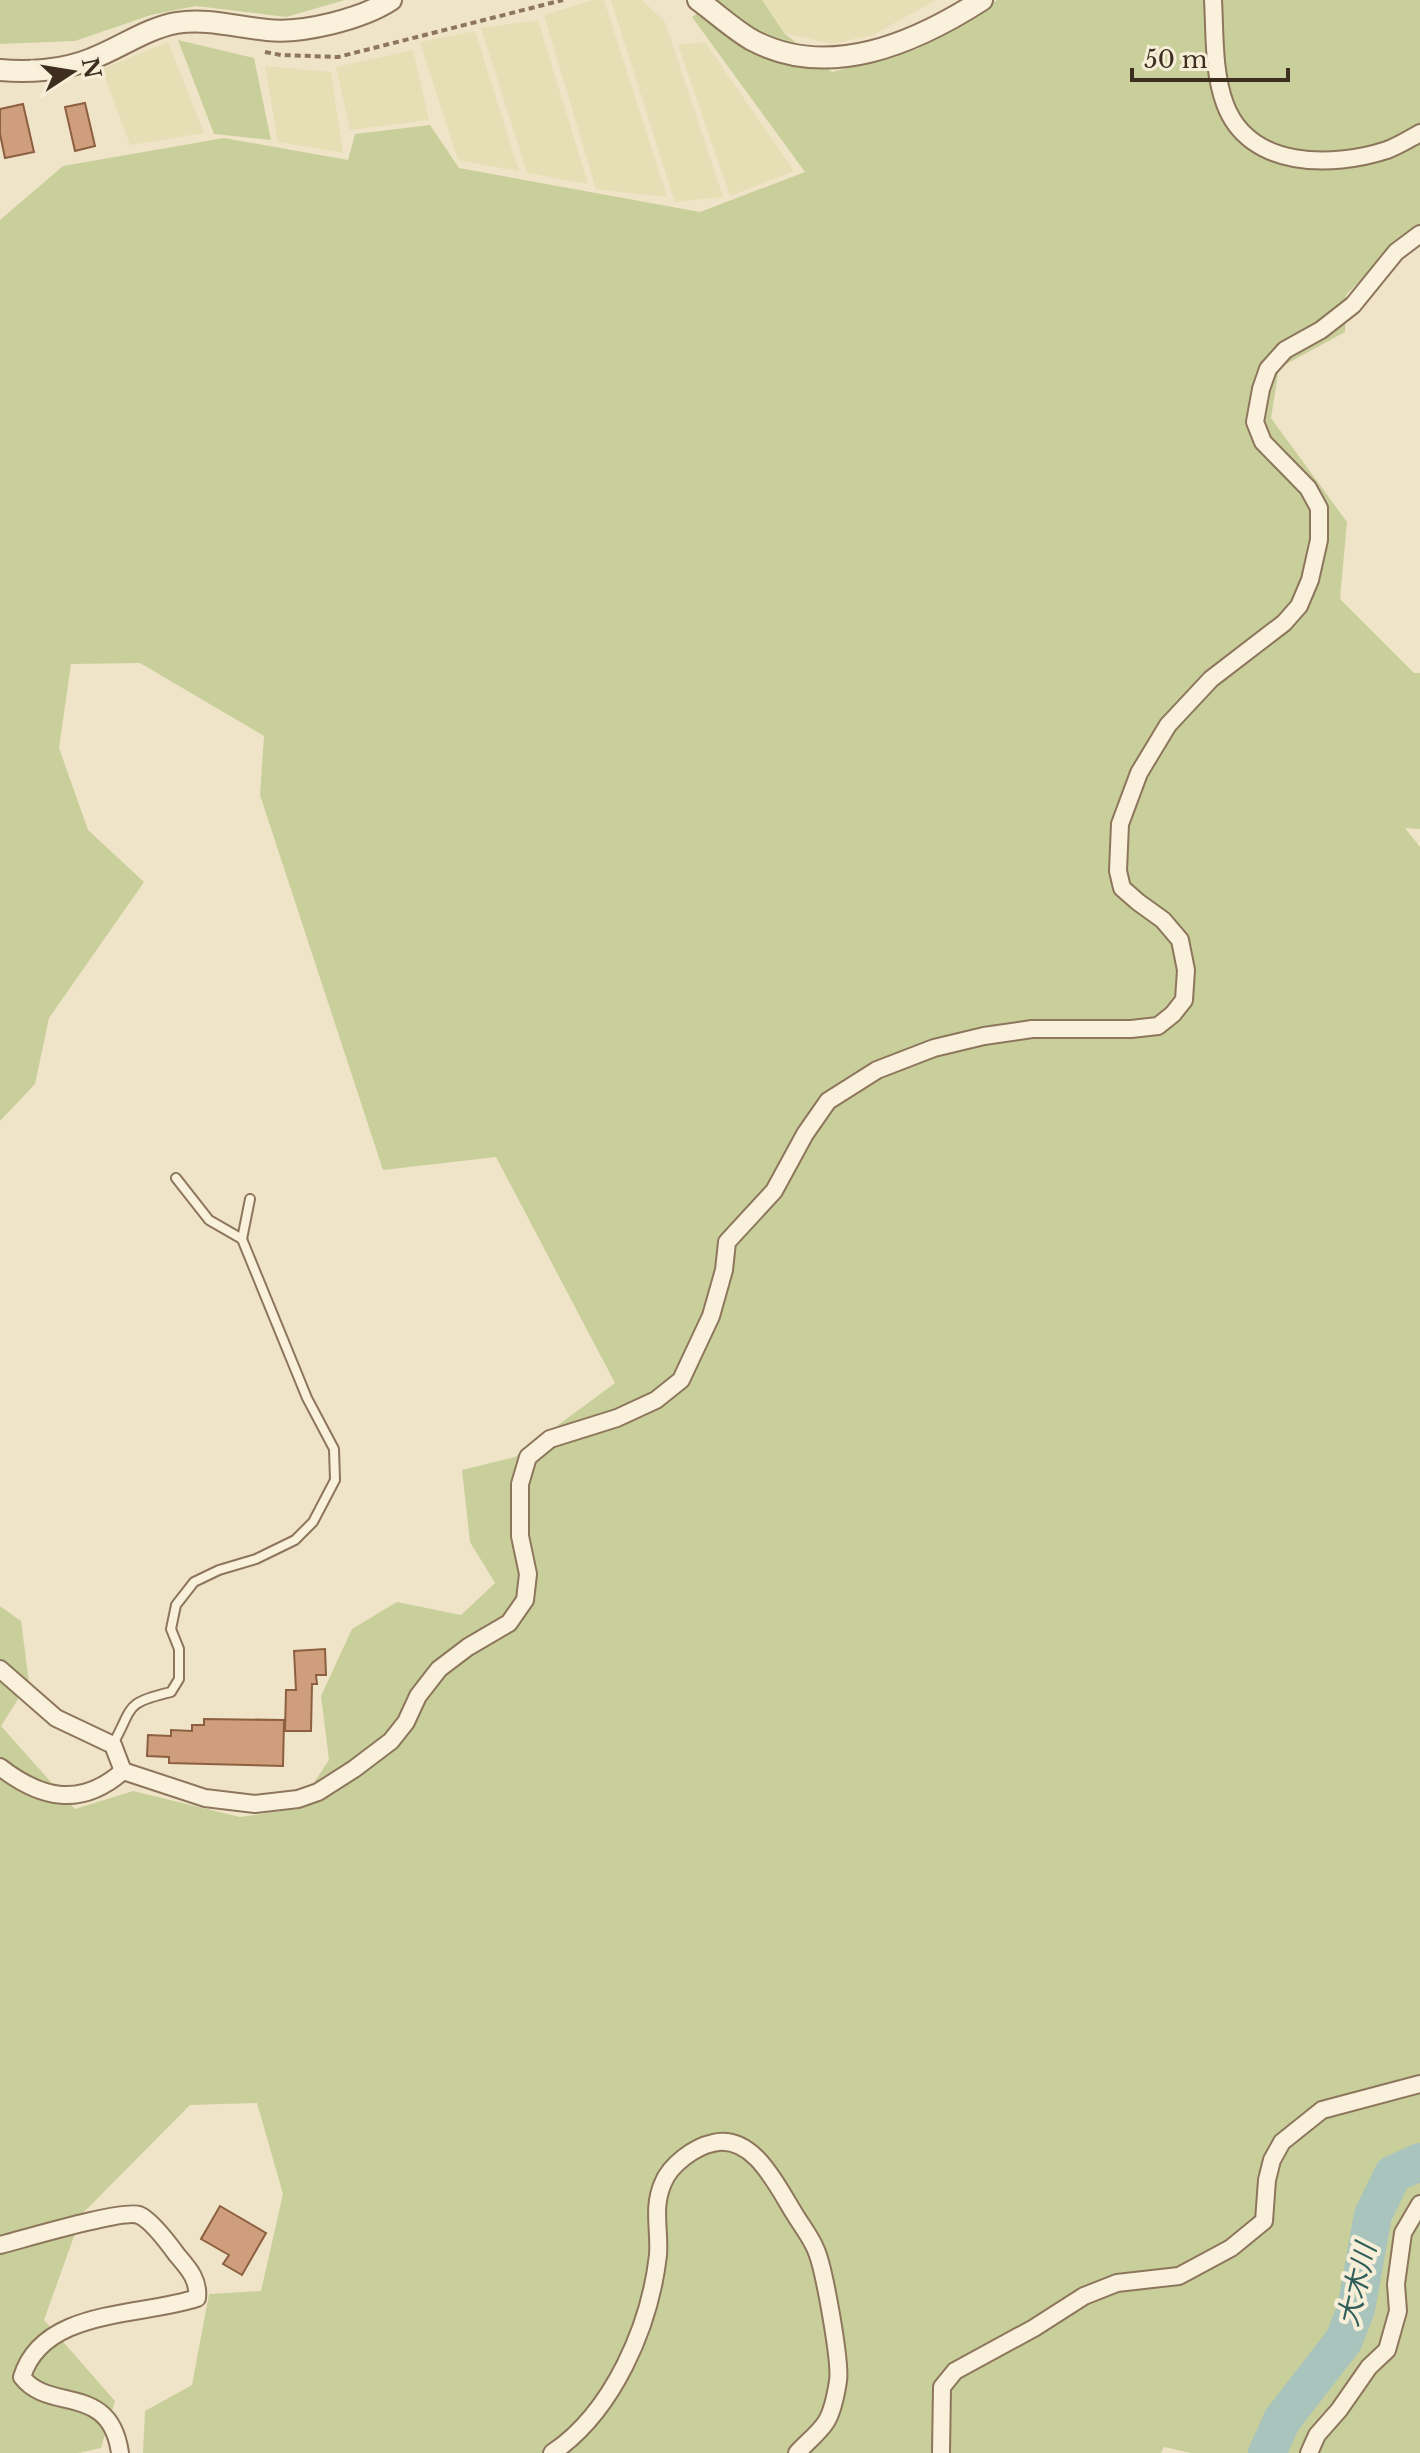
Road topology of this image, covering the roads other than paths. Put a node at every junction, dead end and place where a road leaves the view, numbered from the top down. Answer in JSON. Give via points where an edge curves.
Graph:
{"nodes":[{"id":1,"x":391,"y":0,"type":"edge"},
{"id":2,"x":698,"y":0,"type":"edge"},
{"id":3,"x":982,"y":0,"type":"edge"},
{"id":4,"x":1213,"y":0,"type":"edge"},
{"id":5,"x":0,"y":70,"type":"edge"},
{"id":6,"x":1420,"y":133,"type":"edge"},
{"id":7,"x":1420,"y":234,"type":"edge"},
{"id":8,"x":176,"y":1178,"type":"dead end"},
{"id":9,"x":250,"y":1199,"type":"dead end"},
{"id":10,"x":242,"y":1239,"type":"junction"},
{"id":11,"x":0,"y":1669,"type":"edge"},
{"id":12,"x":113,"y":1745,"type":"junction"},
{"id":13,"x":0,"y":1767,"type":"edge"},
{"id":14,"x":123,"y":1771,"type":"junction"},
{"id":15,"x":1420,"y":2084,"type":"edge"},
{"id":16,"x":1420,"y":2204,"type":"edge"},
{"id":17,"x":0,"y":2245,"type":"edge"},
{"id":18,"x":120,"y":2453,"type":"edge"},
{"id":19,"x":552,"y":2453,"type":"edge"},
{"id":20,"x":797,"y":2453,"type":"edge"},
{"id":21,"x":941,"y":2453,"type":"edge"},
{"id":22,"x":1309,"y":2453,"type":"edge"}],
"edges":[{"from":1,"to":5,"type":"street","via":[[297,30],[201,20],[173,24],[90,60],[43,70]]},
{"from":2,"to":3,"type":"street","via":[[752,40],[810,58],[876,51],[906,41]]},
{"from":4,"to":6,"type":"street","via":[[1218,84],[1238,127],[1260,146],[1328,162],[1390,149]]},
{"from":7,"to":14,"type":"street","via":[[1396,252],[1353,305],[1285,350],[1268,369],[1255,422],[1263,442],[1308,488],[1319,508],[1310,580],[1299,606],[1284,623],[1211,679],[1168,725],[1139,773],[1120,824],[1122,888],[1180,940],[1184,1000],[1173,1014],[1158,1026],[1032,1029],[946,1045],[877,1070],[828,1101],[774,1191],[727,1242],[711,1316],[681,1380],[656,1400],[550,1439],[528,1457],[520,1484],[520,1536],[528,1574],[525,1600],[517,1612],[509,1623],[439,1669],[391,1741],[354,1769],[318,1792],[255,1804],[205,1798]]},
{"from":8,"to":10,"type":"lane","via":[[209,1220]]},
{"from":9,"to":10,"type":"lane"},
{"from":10,"to":12,"type":"lane","via":[[307,1398],[334,1449],[335,1480],[313,1522],[295,1540],[194,1582],[176,1605],[171,1629],[179,1649],[179,1679],[171,1692],[130,1707]]},
{"from":11,"to":12,"type":"street","via":[[56,1718]]},
{"from":12,"to":14,"type":"street"},
{"from":13,"to":14,"type":"street","via":[[20,1783],[51,1796],[106,1786]]},
{"from":15,"to":21,"type":"street","via":[[1322,2110],[1282,2142],[1267,2180],[1264,2221],[1231,2248],[1179,2276],[1117,2283],[1084,2296],[955,2371],[942,2387]]},
{"from":16,"to":22,"type":"street","via":[[1403,2233],[1398,2311],[1387,2350],[1317,2435]]},
{"from":17,"to":18,"type":"street","via":[[117,2214],[140,2215],[190,2270],[197,2298],[64,2329],[27,2361],[22,2377],[30,2388],[95,2408],[111,2424]]},
{"from":19,"to":20,"type":"street","via":[[584,2424],[612,2387],[641,2332],[654,2284],[655,2208],[663,2180],[699,2148],[715,2142],[733,2142],[760,2161],[816,2250],[823,2271],[839,2377],[826,2422]]}]}
